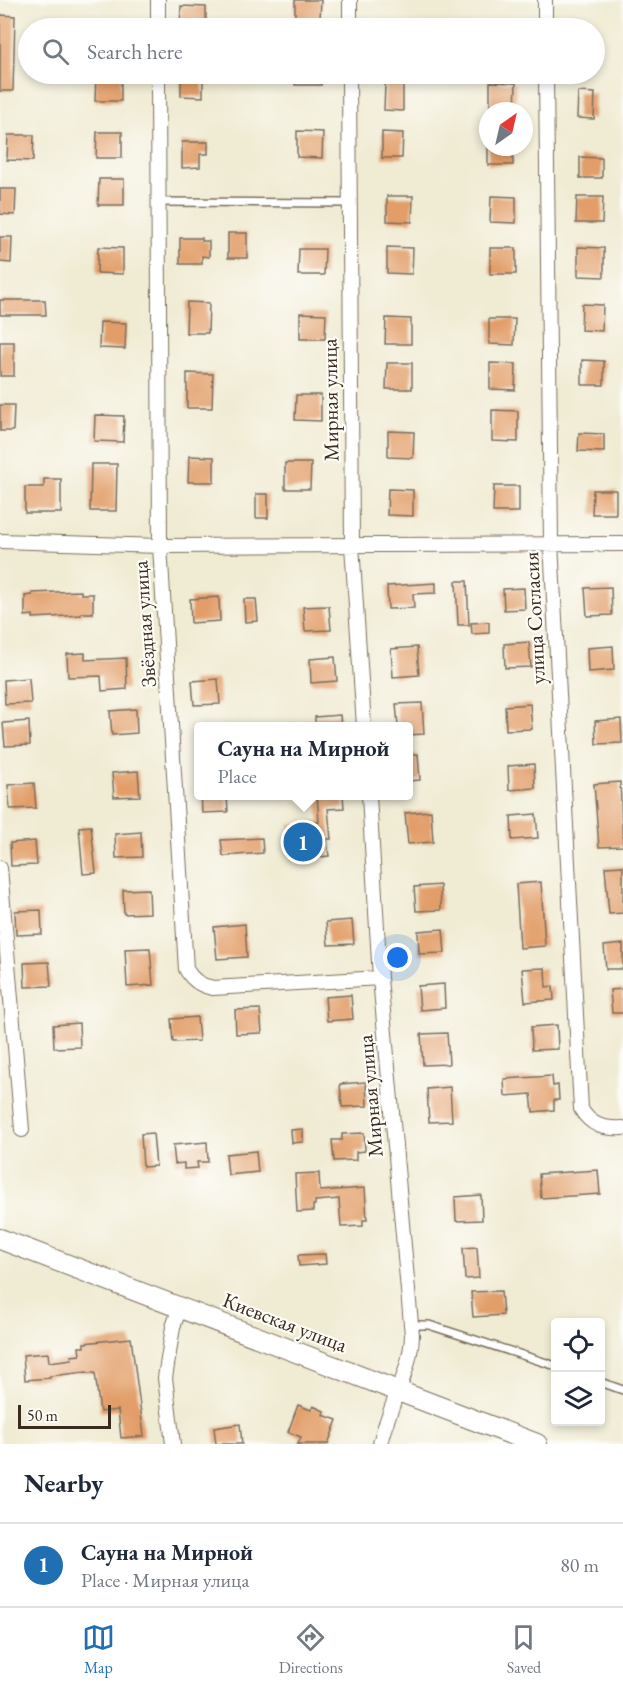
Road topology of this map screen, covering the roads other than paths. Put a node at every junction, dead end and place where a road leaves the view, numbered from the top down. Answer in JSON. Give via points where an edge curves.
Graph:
{"nodes":[{"id":1,"x":158,"y":0,"type":"edge"},
{"id":2,"x":350,"y":0,"type":"edge"},
{"id":3,"x":545,"y":0,"type":"edge"},
{"id":4,"x":158,"y":18,"type":"edge"},
{"id":5,"x":350,"y":18,"type":"edge"},
{"id":6,"x":545,"y":18,"type":"edge"},
{"id":7,"x":158,"y":84,"type":"edge"},
{"id":8,"x":349,"y":84,"type":"edge"},
{"id":9,"x":546,"y":84,"type":"edge"},
{"id":10,"x":158,"y":202,"type":"junction"},
{"id":11,"x":349,"y":203,"type":"junction"},
{"id":12,"x":0,"y":541,"type":"edge"},
{"id":13,"x":551,"y":543,"type":"junction"},
{"id":14,"x":623,"y":544,"type":"edge"},
{"id":15,"x":352,"y":545,"type":"junction"},
{"id":16,"x":160,"y":546,"type":"junction"},
{"id":17,"x":364,"y":722,"type":"edge"},
{"id":18,"x":369,"y":800,"type":"edge"},
{"id":19,"x":0,"y":868,"type":"edge"},
{"id":20,"x":4,"y":968,"type":"edge"},
{"id":21,"x":380,"y":978,"type":"junction"},
{"id":22,"x":623,"y":1128,"type":"edge"},
{"id":23,"x":22,"y":1130,"type":"dead end"},
{"id":24,"x":8,"y":1241,"type":"edge"},
{"id":25,"x":180,"y":1307,"type":"junction"},
{"id":26,"x":411,"y":1325,"type":"junction"},
{"id":27,"x":551,"y":1365,"type":"edge"},
{"id":28,"x":605,"y":1384,"type":"edge"},
{"id":29,"x":623,"y":1390,"type":"edge"},
{"id":30,"x":398,"y":1391,"type":"junction"},
{"id":31,"x":173,"y":1444,"type":"edge"},
{"id":32,"x":380,"y":1444,"type":"edge"},
{"id":33,"x":537,"y":1444,"type":"edge"}],
"edges":[{"from":1,"to":4,"type":"street"},
{"from":2,"to":5,"type":"street"},
{"from":3,"to":6,"type":"street"},
{"from":7,"to":10,"type":"street","name":"Звёздная улица"},
{"from":8,"to":11,"type":"street","name":"Мирная улица"},
{"from":9,"to":13,"type":"street","name":"улица Согласия"},
{"from":10,"to":11,"type":"lane"},
{"from":10,"to":16,"type":"street","name":"Звёздная улица"},
{"from":11,"to":15,"type":"street","name":"Мирная улица"},
{"from":12,"to":16,"type":"street"},
{"from":13,"to":14,"type":"street"},
{"from":13,"to":15,"type":"street"},
{"from":13,"to":22,"type":"street","name":"улица Согласия","via":[[581,1109],[595,1124],[608,1129]]},
{"from":15,"to":16,"type":"street"},
{"from":15,"to":17,"type":"street","name":"Мирная улица"},
{"from":16,"to":21,"type":"street","name":"Звёздная улица","via":[[186,969],[196,981],[213,988]]},
{"from":18,"to":21,"type":"street","name":"Мирная улица"},
{"from":19,"to":20,"type":"street"},
{"from":20,"to":23,"type":"street"},
{"from":21,"to":26,"type":"street","name":"Мирная улица"},
{"from":24,"to":25,"type":"main road","name":"Киевская улица"},
{"from":25,"to":30,"type":"main road","name":"Киевская улица"},
{"from":25,"to":31,"type":"street","via":[[165,1378]]},
{"from":26,"to":27,"type":"lane","via":[[429,1325]]},
{"from":26,"to":30,"type":"street","name":"Мирная улица","via":[[412,1350]]},
{"from":28,"to":29,"type":"lane"},
{"from":30,"to":32,"type":"street","name":"Мирная улица"},
{"from":30,"to":33,"type":"main road","name":"Киевская улица"}]}
